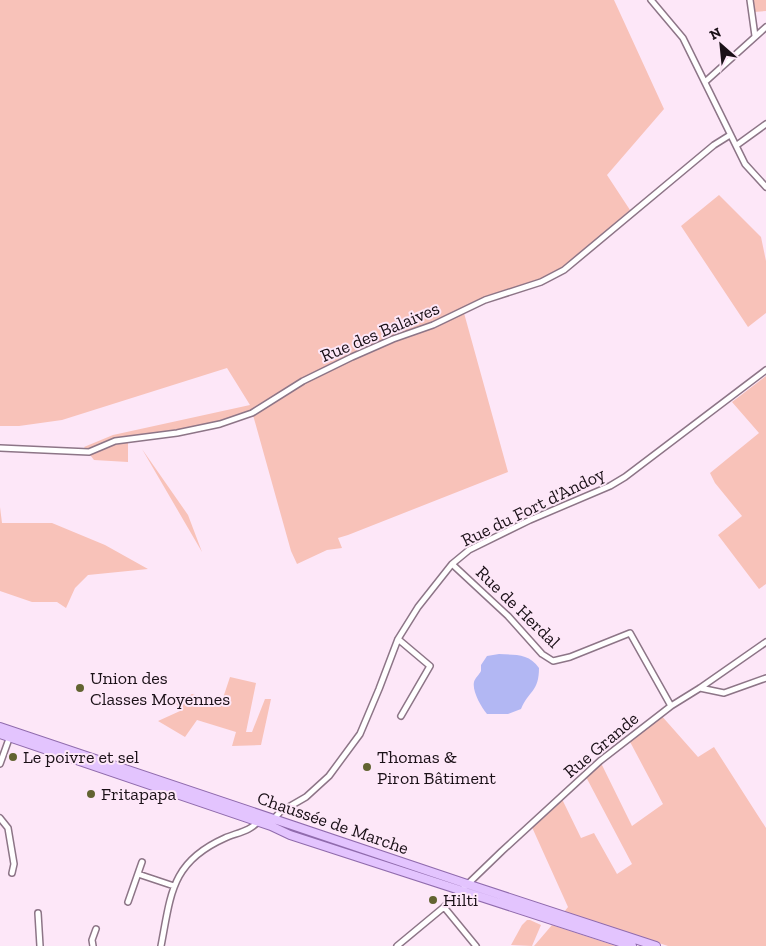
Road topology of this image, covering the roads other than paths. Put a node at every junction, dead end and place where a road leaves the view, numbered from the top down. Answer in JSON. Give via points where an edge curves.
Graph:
{"nodes":[{"id":1,"x":651,"y":0,"type":"edge"},
{"id":2,"x":750,"y":0,"type":"edge"},
{"id":3,"x":766,"y":27,"type":"edge"},
{"id":4,"x":755,"y":36,"type":"junction"},
{"id":5,"x":705,"y":82,"type":"junction"},
{"id":6,"x":766,"y":124,"type":"edge"},
{"id":7,"x":730,"y":135,"type":"junction"},
{"id":8,"x":737,"y":145,"type":"junction"},
{"id":9,"x":766,"y":186,"type":"edge"},
{"id":10,"x":766,"y":370,"type":"edge"},
{"id":11,"x":0,"y":448,"type":"edge"},
{"id":12,"x":452,"y":564,"type":"junction"},
{"id":13,"x":398,"y":639,"type":"junction"},
{"id":14,"x":766,"y":642,"type":"edge"},
{"id":15,"x":766,"y":678,"type":"edge"},
{"id":16,"x":700,"y":688,"type":"junction"},
{"id":17,"x":671,"y":706,"type":"junction"},
{"id":18,"x":401,"y":716,"type":"dead end"},
{"id":19,"x":0,"y":727,"type":"edge"},
{"id":20,"x":0,"y":734,"type":"edge"},
{"id":21,"x":11,"y":734,"type":"junction"},
{"id":22,"x":0,"y":764,"type":"edge"},
{"id":23,"x":0,"y":818,"type":"edge"},
{"id":24,"x":259,"y":818,"type":"junction"},
{"id":25,"x":272,"y":823,"type":"junction"},
{"id":26,"x":142,"y":862,"type":"dead end"},
{"id":27,"x":12,"y":873,"type":"dead end"},
{"id":28,"x":138,"y":874,"type":"junction"},
{"id":29,"x":174,"y":886,"type":"junction"},
{"id":30,"x":463,"y":887,"type":"junction"},
{"id":31,"x":128,"y":902,"type":"dead end"},
{"id":32,"x":444,"y":907,"type":"junction"},
{"id":33,"x":38,"y":913,"type":"dead end"},
{"id":34,"x":96,"y":929,"type":"dead end"},
{"id":35,"x":40,"y":946,"type":"edge"},
{"id":36,"x":93,"y":946,"type":"edge"},
{"id":37,"x":161,"y":946,"type":"edge"},
{"id":38,"x":397,"y":946,"type":"edge"},
{"id":39,"x":476,"y":946,"type":"edge"},
{"id":40,"x":632,"y":946,"type":"edge"},
{"id":41,"x":656,"y":946,"type":"edge"}],
"edges":[{"from":1,"to":5,"type":"street","via":[[683,38]]},
{"from":2,"to":4,"type":"street"},
{"from":3,"to":4,"type":"street"},
{"from":4,"to":5,"type":"street"},
{"from":5,"to":7,"type":"street"},
{"from":6,"to":8,"type":"street"},
{"from":7,"to":8,"type":"street"},
{"from":7,"to":11,"type":"street","name":"Rue des Balaives","via":[[553,277],[485,300],[352,357],[252,413],[177,434],[115,441],[89,452]]},
{"from":8,"to":9,"type":"street","via":[[746,164]]},
{"from":10,"to":12,"type":"street","name":"Rue du Fort d'Andoy","via":[[625,477],[469,550]]},
{"from":12,"to":13,"type":"street","name":"Rue du Fort d'Andoy"},
{"from":12,"to":17,"type":"street","name":"Rue de Herdal","via":[[508,616],[536,648],[554,661],[630,633]]},
{"from":13,"to":18,"type":"street","via":[[430,666]]},
{"from":13,"to":25,"type":"street","name":"Rue du Fort d'Andoy","via":[[360,734],[330,776],[306,797],[280,812]]},
{"from":14,"to":16,"type":"street","name":"Rue Grande"},
{"from":15,"to":16,"type":"street","via":[[724,693]]},
{"from":16,"to":17,"type":"street","name":"Rue Grande"},
{"from":17,"to":30,"type":"street","name":"Rue Grande","via":[[600,761]]},
{"from":19,"to":21,"type":"main road","name":"Chaussée de Marche"},
{"from":20,"to":21,"type":"main road","name":"Chaussée de Marche"},
{"from":21,"to":22,"type":"street"},
{"from":21,"to":24,"type":"main road","name":"Chaussée de Marche"},
{"from":23,"to":27,"type":"street","via":[[8,828],[14,864]]},
{"from":24,"to":25,"type":"main road","name":"Chaussée de Marche"},
{"from":24,"to":29,"type":"street","via":[[252,827],[197,854]]},
{"from":25,"to":30,"type":"main road","name":"Chaussée de Marche","via":[[290,835]]},
{"from":26,"to":28,"type":"street"},
{"from":28,"to":29,"type":"street"},
{"from":28,"to":31,"type":"street"},
{"from":29,"to":37,"type":"street"},
{"from":30,"to":32,"type":"street","name":"Rue Grande"},
{"from":30,"to":40,"type":"main road","name":"Chaussée de Marche"},
{"from":30,"to":41,"type":"main road","name":"Chaussée de Marche","via":[[523,901]]},
{"from":32,"to":38,"type":"street","name":"Rue Grande"},
{"from":32,"to":39,"type":"street"},
{"from":33,"to":35,"type":"street"},
{"from":34,"to":36,"type":"street"}]}
